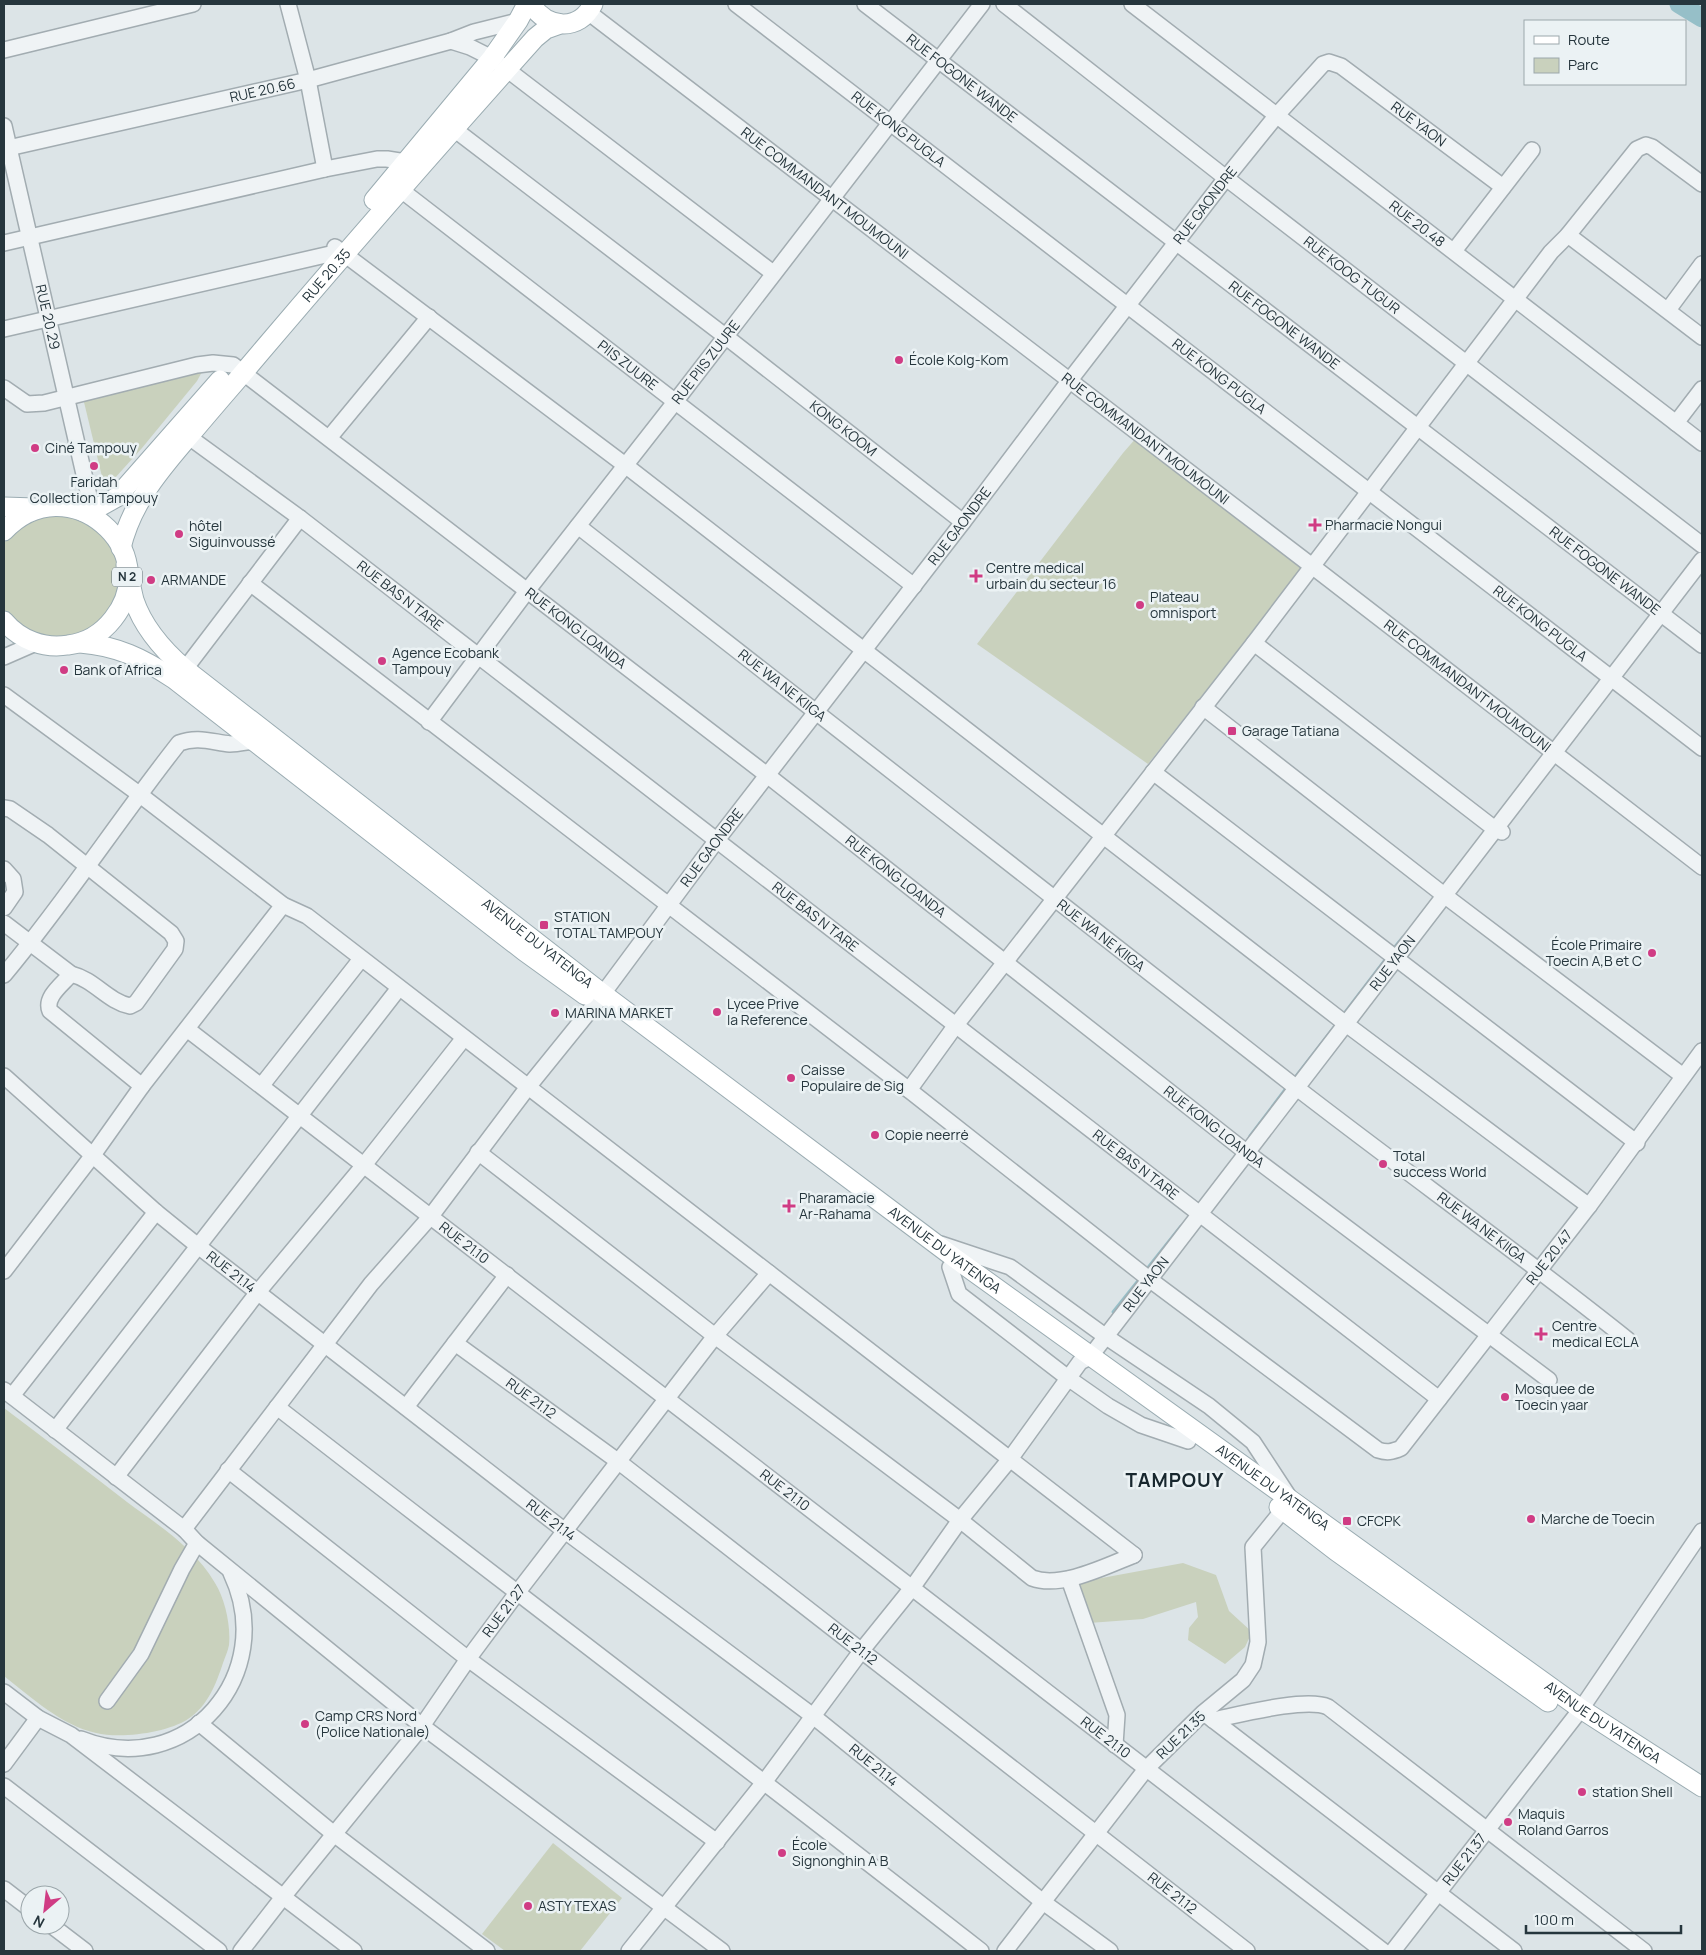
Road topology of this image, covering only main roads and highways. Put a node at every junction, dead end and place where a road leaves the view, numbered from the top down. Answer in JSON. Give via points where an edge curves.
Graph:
{"nodes":[{"id":1,"x":527,"y":4,"type":"edge"},
{"id":2,"x":531,"y":4,"type":"edge"},
{"id":3,"x":591,"y":8,"type":"edge"},
{"id":4,"x":560,"y":24,"type":"junction"},
{"id":5,"x":500,"y":64,"type":"junction"},
{"id":6,"x":395,"y":185,"type":"junction"},
{"id":7,"x":239,"y":368,"type":"junction"},
{"id":8,"x":4,"y":508,"type":"edge"},
{"id":9,"x":44,"y":508,"type":"junction"},
{"id":10,"x":87,"y":510,"type":"junction"},
{"id":11,"x":4,"y":531,"type":"edge"},
{"id":12,"x":124,"y":556,"type":"junction"},
{"id":13,"x":4,"y":621,"type":"edge"},
{"id":14,"x":80,"y":643,"type":"junction"},
{"id":15,"x":303,"y":770,"type":"junction"},
{"id":16,"x":599,"y":999,"type":"junction"},
{"id":17,"x":1085,"y":1359,"type":"junction"},
{"id":18,"x":1287,"y":1505,"type":"junction"},
{"id":19,"x":1577,"y":1714,"type":"junction"},
{"id":20,"x":1702,"y":1787,"type":"edge"},
{"id":21,"x":1702,"y":1802,"type":"edge"}],
"edges":[{"from":1,"to":5,"type":"main road","name":"RUE 20.35"},
{"from":2,"to":4,"type":"main road","via":[[548,21]]},
{"from":3,"to":4,"type":"main road","name":"RUE 20.35","via":[[576,21]]},
{"from":4,"to":5,"type":"main road","name":"RUE 20.35","via":[[546,29]]},
{"from":5,"to":6,"type":"main road","name":"RUE 20.35","via":[[454,129]]},
{"from":5,"to":6,"type":"main road","name":"RUE 20.35","via":[[406,162]]},
{"from":6,"to":7,"type":"main road","name":"RUE 20.35"},
{"from":7,"to":10,"type":"main road","name":"RUE 20.35","via":[[111,502]]},
{"from":7,"to":12,"type":"main road","name":"RUE 20.35","via":[[140,501],[128,524]]},
{"from":8,"to":9,"type":"main road","number":"N 2"},
{"from":9,"to":10,"type":"main road","number":"N 2"},
{"from":9,"to":11,"type":"main road","number":"N 2","via":[[22,516]]},
{"from":10,"to":12,"type":"main road","number":"N 2","via":[[113,534]]},
{"from":12,"to":14,"type":"main road","number":"N 2","via":[[127,583],[120,609],[103,630]]},
{"from":12,"to":15,"type":"main road","name":"AVENUE DU YATENGA","number":"N 2","via":[[142,618],[167,653]]},
{"from":13,"to":14,"type":"main road","number":"N 2","via":[[17,633],[36,643],[54,646]]},
{"from":14,"to":15,"type":"main road","name":"AVENUE DU YATENGA","number":"N 2","via":[[118,649],[149,662],[254,741]]},
{"from":15,"to":16,"type":"main road","name":"AVENUE DU YATENGA","number":"N 2","via":[[524,950]]},
{"from":16,"to":17,"type":"main road","name":"AVENUE DU YATENGA","number":"N 2","via":[[934,1242]]},
{"from":16,"to":17,"type":"main road","name":"AVENUE DU YATENGA","number":"N 2","via":[[950,1267]]},
{"from":17,"to":18,"type":"main road","name":"AVENUE DU YATENGA","number":"N 2"},
{"from":17,"to":18,"type":"main road","name":"AVENUE DU YATENGA","number":"N 2","via":[[1188,1441]]},
{"from":18,"to":19,"type":"main road","name":"AVENUE DU YATENGA","number":"N 2","via":[[1336,1551]]},
{"from":19,"to":20,"type":"main road","name":"AVENUE DU YATENGA","number":"N 2"},
{"from":19,"to":21,"type":"main road","name":"AVENUE DU YATENGA","number":"N 2"}]}
